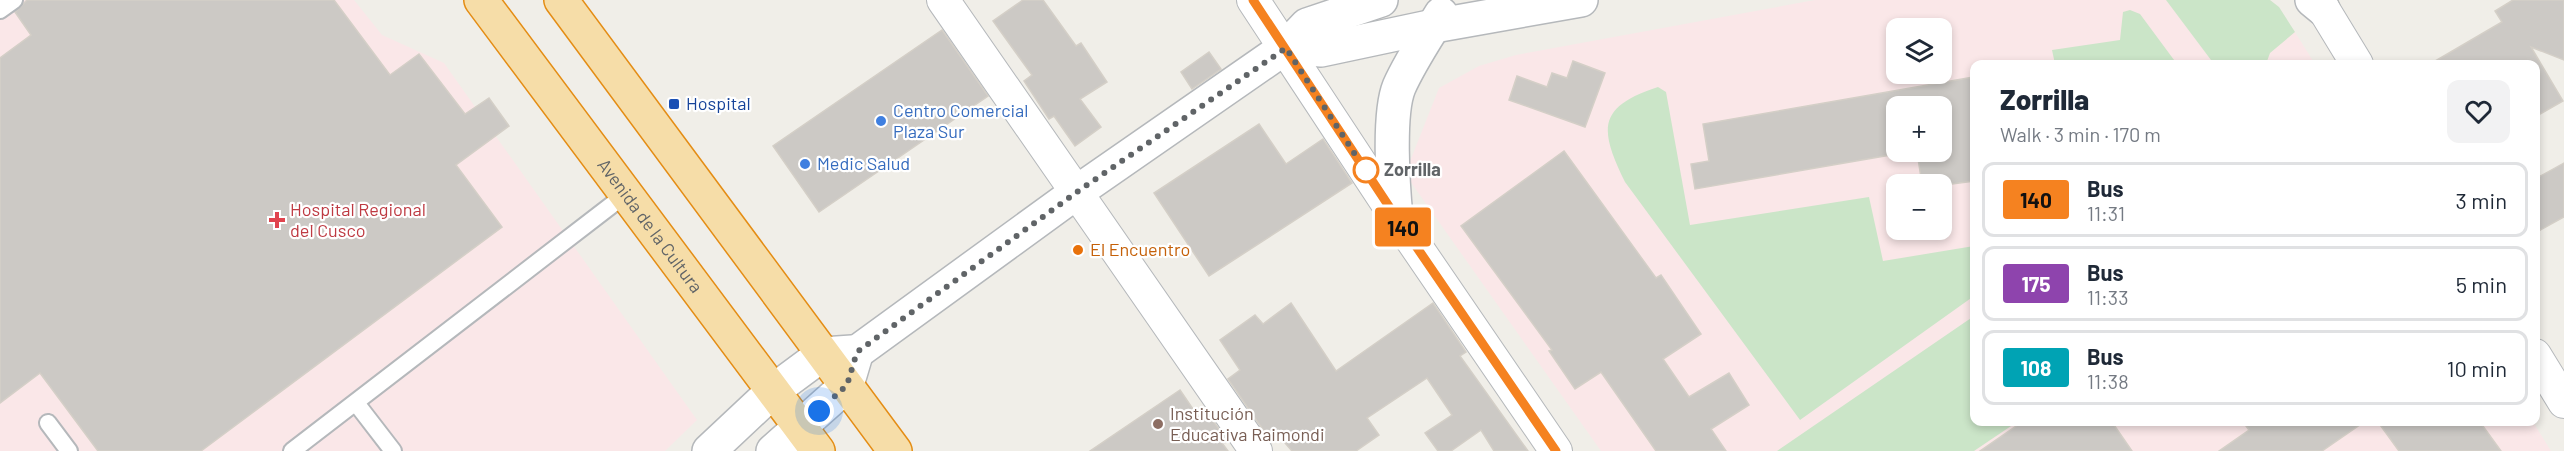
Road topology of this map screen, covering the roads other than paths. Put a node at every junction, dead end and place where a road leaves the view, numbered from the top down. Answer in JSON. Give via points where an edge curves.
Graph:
{"nodes":[{"id":1,"x":14,"y":0,"type":"edge"},
{"id":2,"x":481,"y":0,"type":"edge"},
{"id":3,"x":561,"y":0,"type":"edge"},
{"id":4,"x":943,"y":0,"type":"edge"},
{"id":5,"x":1253,"y":0,"type":"edge"},
{"id":6,"x":1381,"y":0,"type":"edge"},
{"id":7,"x":1581,"y":0,"type":"edge"},
{"id":8,"x":2318,"y":3,"type":"edge"},
{"id":9,"x":0,"y":10,"type":"edge"},
{"id":10,"x":1442,"y":13,"type":"edge"},
{"id":11,"x":1286,"y":48,"type":"junction"},
{"id":12,"x":2354,"y":60,"type":"edge"},
{"id":13,"x":1077,"y":192,"type":"junction"},
{"id":14,"x":626,"y":194,"type":"junction"},
{"id":15,"x":1396,"y":217,"type":"junction"},
{"id":16,"x":857,"y":352,"type":"junction"},
{"id":17,"x":823,"y":354,"type":"junction"},
{"id":18,"x":2540,"y":363,"type":"edge"},
{"id":19,"x":847,"y":385,"type":"junction"},
{"id":20,"x":773,"y":391,"type":"junction"},
{"id":21,"x":2564,"y":402,"type":"edge"},
{"id":22,"x":356,"y":403,"type":"junction"},
{"id":23,"x":48,"y":423,"type":"dead end"},
{"id":24,"x":809,"y":439,"type":"edge"},
{"id":25,"x":69,"y":451,"type":"edge"},
{"id":26,"x":292,"y":451,"type":"edge"},
{"id":27,"x":393,"y":451,"type":"edge"},
{"id":28,"x":709,"y":451,"type":"edge"},
{"id":29,"x":773,"y":451,"type":"edge"},
{"id":30,"x":895,"y":451,"type":"edge"},
{"id":31,"x":1256,"y":451,"type":"edge"},
{"id":32,"x":1556,"y":451,"type":"edge"}],
"edges":[{"from":1,"to":9,"type":"lane"},
{"from":2,"to":14,"type":"highway","name":"Avenida de la Cultura"},
{"from":3,"to":17,"type":"highway"},
{"from":4,"to":13,"type":"street"},
{"from":5,"to":11,"type":"street"},
{"from":6,"to":11,"type":"street","via":[[1307,25]]},
{"from":7,"to":10,"type":"street"},
{"from":8,"to":12,"type":"street"},
{"from":10,"to":11,"type":"street","via":[[1321,50]]},
{"from":10,"to":15,"type":"street","via":[[1399,88],[1393,180]]},
{"from":11,"to":13,"type":"street"},
{"from":11,"to":15,"type":"street"},
{"from":13,"to":16,"type":"street"},
{"from":13,"to":31,"type":"street"},
{"from":14,"to":20,"type":"highway","name":"Avenida de la Cultura"},
{"from":14,"to":22,"type":"lane"},
{"from":15,"to":32,"type":"street"},
{"from":16,"to":17,"type":"street"},
{"from":16,"to":19,"type":"street"},
{"from":17,"to":19,"type":"highway"},
{"from":17,"to":20,"type":"street"},
{"from":18,"to":21,"type":"street"},
{"from":19,"to":24,"type":"street"},
{"from":19,"to":30,"type":"highway"},
{"from":20,"to":24,"type":"highway","name":"Avenida de la Cultura"},
{"from":20,"to":28,"type":"street"},
{"from":22,"to":26,"type":"lane"},
{"from":22,"to":27,"type":"lane"},
{"from":23,"to":25,"type":"lane"},
{"from":24,"to":29,"type":"street"}]}
